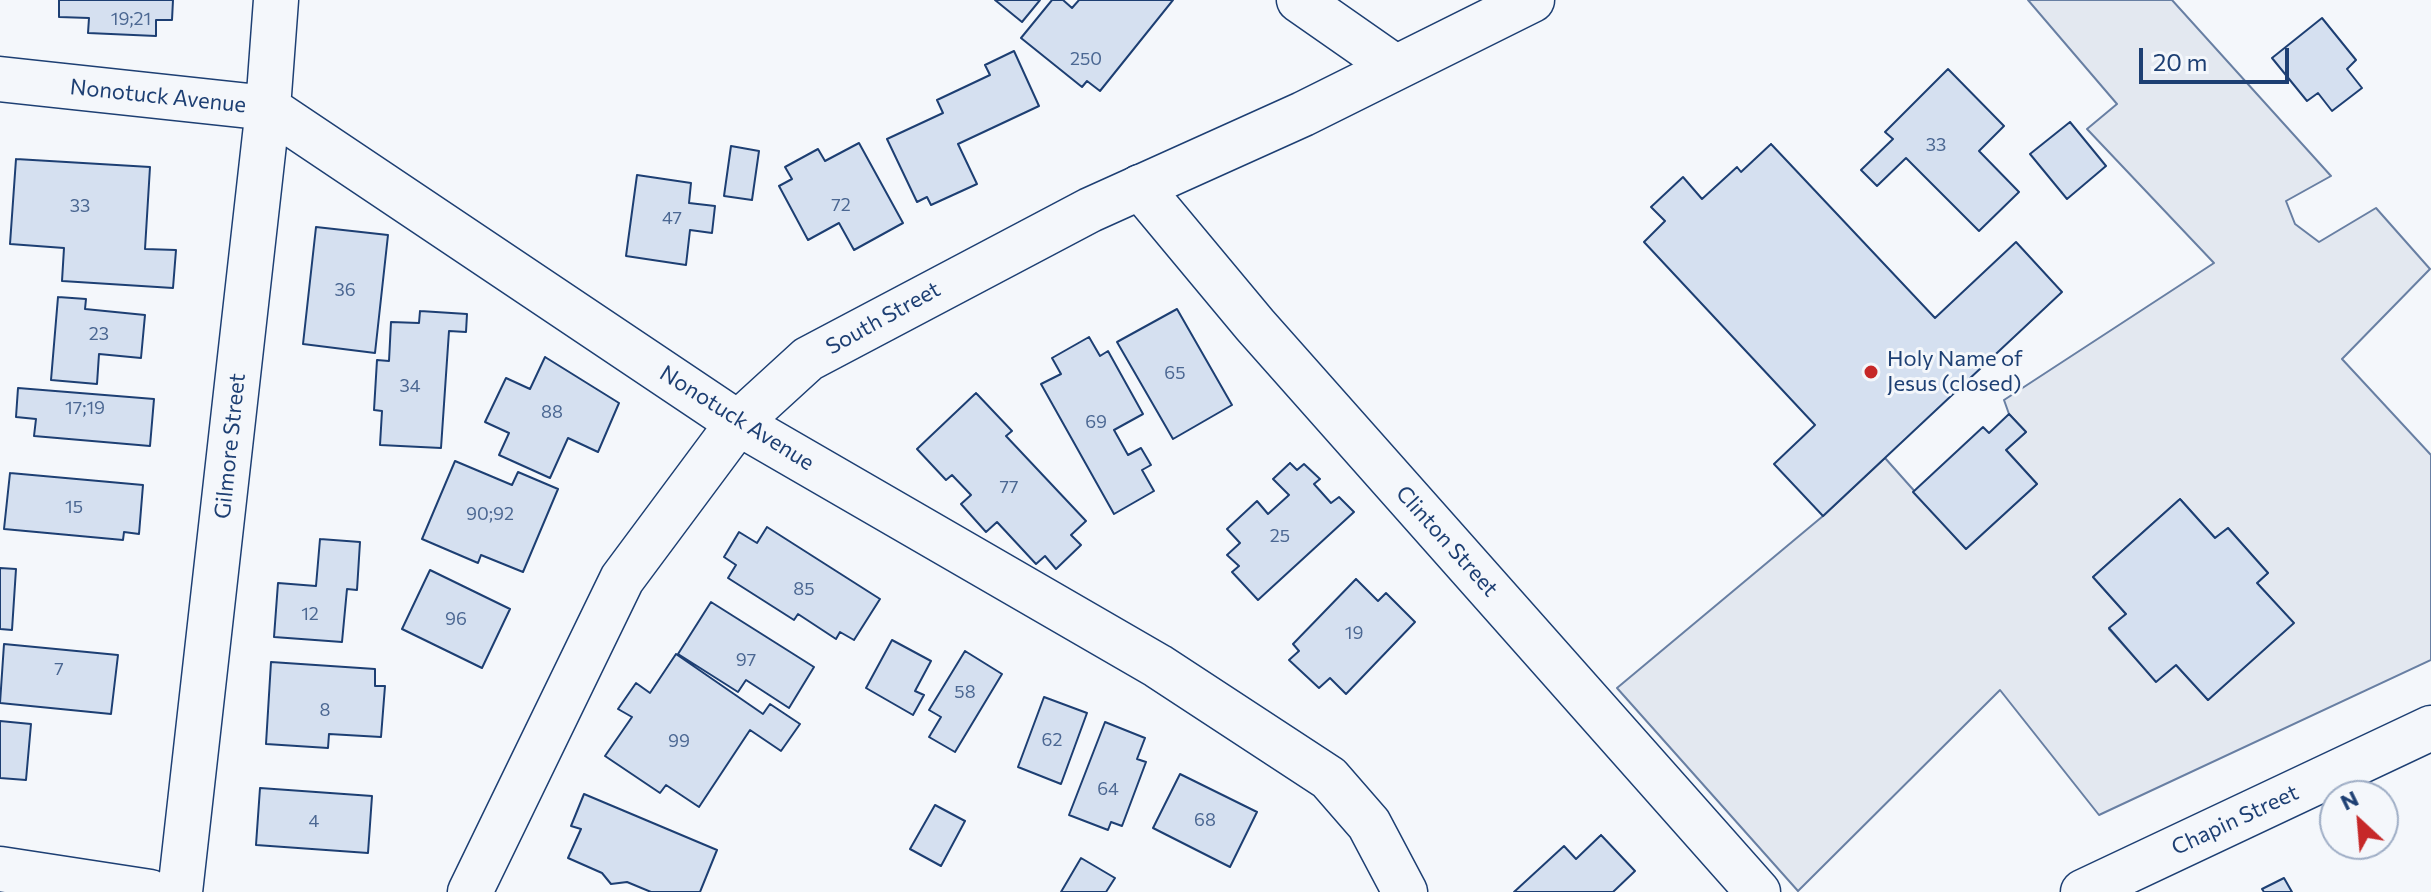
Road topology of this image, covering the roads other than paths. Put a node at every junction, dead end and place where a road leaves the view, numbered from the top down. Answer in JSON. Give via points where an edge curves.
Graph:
{"nodes":[{"id":1,"x":276,"y":0,"type":"edge"},
{"id":2,"x":1299,"y":0,"type":"edge"},
{"id":3,"x":1532,"y":0,"type":"edge"},
{"id":4,"x":1395,"y":67,"type":"junction"},
{"id":5,"x":0,"y":79,"type":"edge"},
{"id":6,"x":268,"y":108,"type":"junction"},
{"id":7,"x":1140,"y":187,"type":"junction"},
{"id":8,"x":738,"y":423,"type":"junction"},
{"id":9,"x":2431,"y":728,"type":"edge"},
{"id":10,"x":0,"y":869,"type":"edge"},
{"id":11,"x":150,"y":892,"type":"edge"},
{"id":12,"x":180,"y":892,"type":"edge"},
{"id":13,"x":470,"y":892,"type":"edge"},
{"id":14,"x":1405,"y":892,"type":"edge"},
{"id":15,"x":1758,"y":892,"type":"edge"},
{"id":16,"x":2083,"y":892,"type":"edge"}],
"edges":[{"from":1,"to":6,"type":"street","name":"Gilmore Street"},
{"from":2,"to":4,"type":"street"},
{"from":3,"to":4,"type":"street","name":"South Street"},
{"from":4,"to":7,"type":"street","name":"South Street"},
{"from":5,"to":6,"type":"street","name":"Nonotuck Avenue"},
{"from":6,"to":8,"type":"street","name":"Nonotuck Avenue"},
{"from":6,"to":12,"type":"street","name":"Gilmore Street"},
{"from":7,"to":8,"type":"street","name":"South Street","via":[[808,359]]},
{"from":7,"to":15,"type":"street","name":"Clinton Street","via":[[1255,325]]},
{"from":8,"to":13,"type":"street","name":"South Street","via":[[622,579]]},
{"from":8,"to":14,"type":"street","name":"Nonotuck Avenue","via":[[1158,666],[1329,778],[1369,824]]},
{"from":9,"to":16,"type":"street","name":"Chapin Street"},
{"from":10,"to":11,"type":"street"}]}
